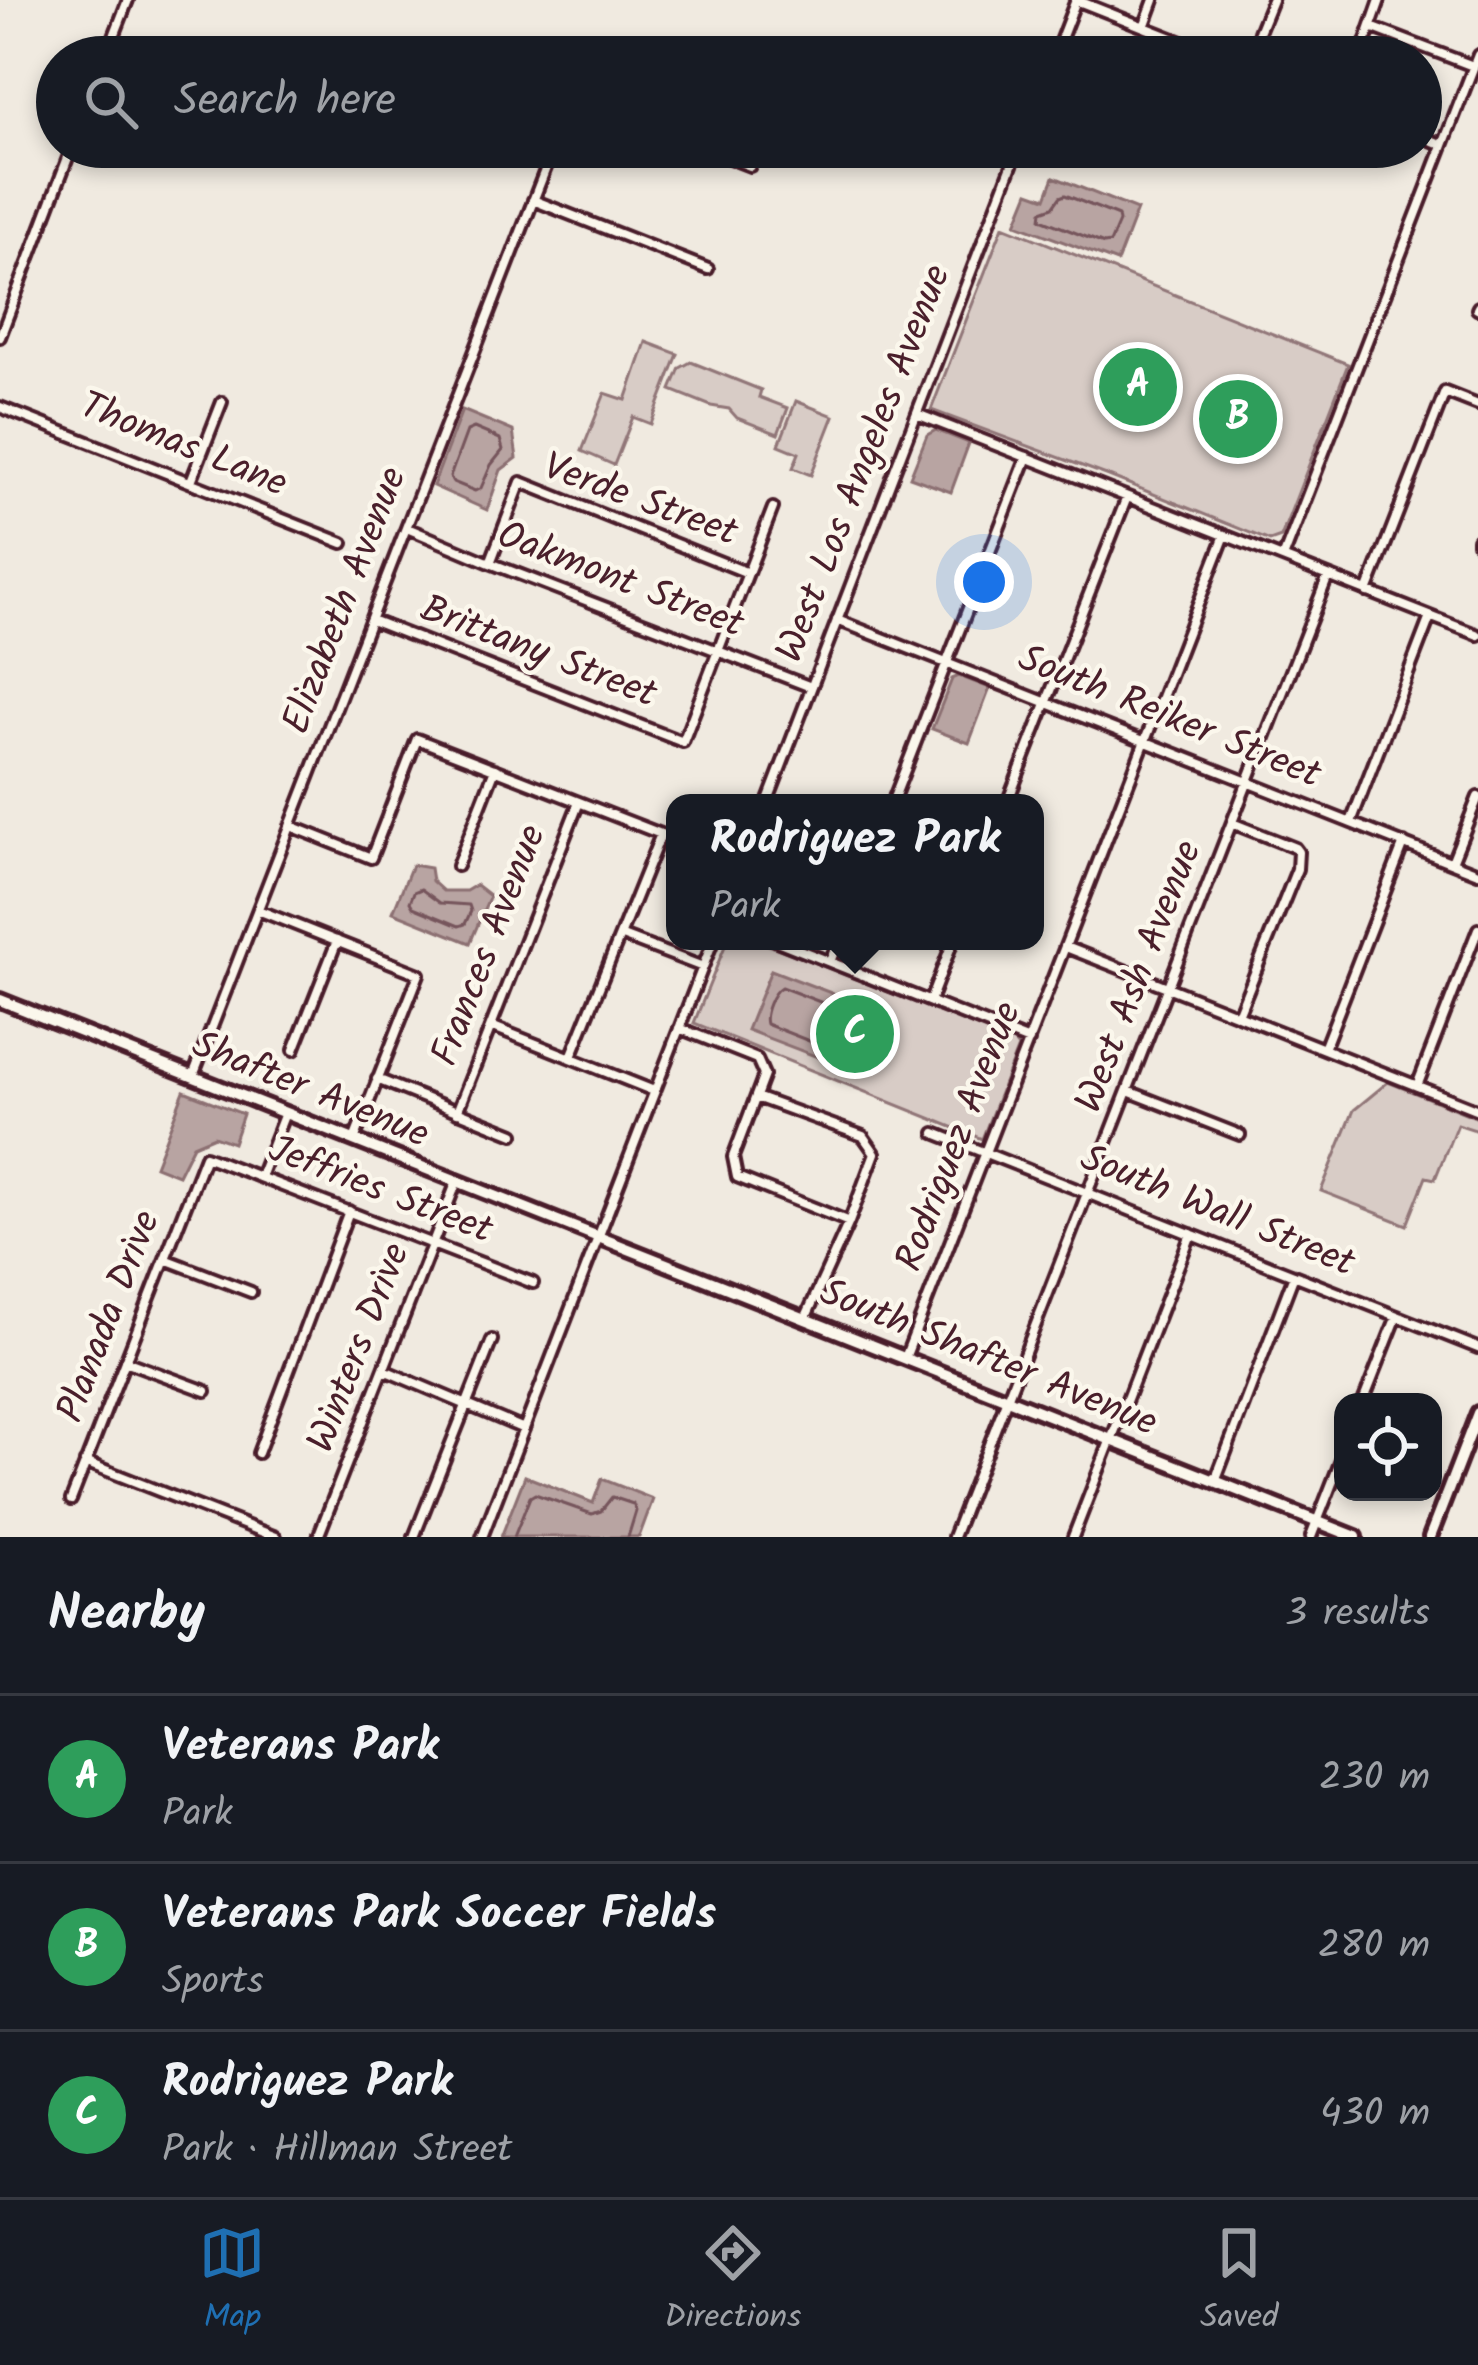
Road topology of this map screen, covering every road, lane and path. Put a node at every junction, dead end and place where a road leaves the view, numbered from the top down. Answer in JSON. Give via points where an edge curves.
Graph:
{"nodes":[{"id":1,"x":128,"y":0,"type":"edge"},
{"id":2,"x":1076,"y":0,"type":"edge"},
{"id":3,"x":1154,"y":0,"type":"edge"},
{"id":4,"x":1271,"y":0,"type":"edge"},
{"id":5,"x":1381,"y":0,"type":"edge"},
{"id":6,"x":1371,"y":26,"type":"junction"},
{"id":7,"x":1144,"y":27,"type":"junction"},
{"id":8,"x":1259,"y":32,"type":"dead end"},
{"id":9,"x":114,"y":36,"type":"edge"},
{"id":10,"x":1062,"y":36,"type":"edge"},
{"id":11,"x":1167,"y":36,"type":"edge"},
{"id":12,"x":1367,"y":36,"type":"edge"},
{"id":13,"x":1396,"y":36,"type":"edge"},
{"id":14,"x":1442,"y":54,"type":"edge"},
{"id":15,"x":1478,"y":55,"type":"edge"},
{"id":16,"x":1473,"y":66,"type":"junction"},
{"id":17,"x":1443,"y":145,"type":"edge"},
{"id":18,"x":64,"y":168,"type":"edge"},
{"id":19,"x":546,"y":168,"type":"edge"},
{"id":20,"x":1011,"y":168,"type":"edge"},
{"id":21,"x":1434,"y":168,"type":"edge"},
{"id":22,"x":533,"y":200,"type":"junction"},
{"id":23,"x":709,"y":269,"type":"dead end"},
{"id":24,"x":0,"y":337,"type":"edge"},
{"id":25,"x":222,"y":402,"type":"dead end"},
{"id":26,"x":1478,"y":405,"type":"edge"},
{"id":27,"x":0,"y":407,"type":"edge"},
{"id":28,"x":917,"y":414,"type":"junction"},
{"id":29,"x":1028,"y":457,"type":"junction"},
{"id":30,"x":191,"y":481,"type":"junction"},
{"id":31,"x":1127,"y":496,"type":"junction"},
{"id":32,"x":773,"y":508,"type":"dead end"},
{"id":33,"x":407,"y":528,"type":"junction"},
{"id":34,"x":1225,"y":536,"type":"junction"},
{"id":35,"x":343,"y":543,"type":"dead end"},
{"id":36,"x":1283,"y":558,"type":"junction"},
{"id":37,"x":490,"y":563,"type":"junction"},
{"id":38,"x":748,"y":573,"type":"junction"},
{"id":39,"x":1328,"y":576,"type":"junction"},
{"id":40,"x":1367,"y":592,"type":"junction"},
{"id":41,"x":1431,"y":617,"type":"junction"},
{"id":42,"x":371,"y":620,"type":"junction"},
{"id":43,"x":838,"y":620,"type":"junction"},
{"id":44,"x":1478,"y":635,"type":"edge"},
{"id":45,"x":718,"y":651,"type":"junction"},
{"id":46,"x":946,"y":662,"type":"junction"},
{"id":47,"x":811,"y":688,"type":"junction"},
{"id":48,"x":1046,"y":702,"type":"junction"},
{"id":49,"x":1145,"y":741,"type":"junction"},
{"id":50,"x":495,"y":770,"type":"junction"},
{"id":51,"x":1248,"y":782,"type":"junction"},
{"id":52,"x":770,"y":794,"type":"edge"},
{"id":53,"x":895,"y":794,"type":"edge"},
{"id":54,"x":1010,"y":794,"type":"edge"},
{"id":55,"x":1478,"y":797,"type":"edge"},
{"id":56,"x":579,"y":802,"type":"junction"},
{"id":57,"x":1232,"y":823,"type":"junction"},
{"id":58,"x":1351,"y":823,"type":"junction"},
{"id":59,"x":291,"y":826,"type":"junction"},
{"id":60,"x":1403,"y":843,"type":"junction"},
{"id":61,"x":1452,"y":862,"type":"junction"},
{"id":62,"x":458,"y":866,"type":"dead end"},
{"id":63,"x":1478,"y":873,"type":"edge"},
{"id":64,"x":258,"y":910,"type":"junction"},
{"id":65,"x":1478,"y":929,"type":"edge"},
{"id":66,"x":622,"y":936,"type":"junction"},
{"id":67,"x":337,"y":941,"type":"junction"},
{"id":68,"x":1066,"y":947,"type":"junction"},
{"id":69,"x":710,"y":950,"type":"edge"},
{"id":70,"x":800,"y":950,"type":"edge"},
{"id":71,"x":835,"y":950,"type":"edge"},
{"id":72,"x":950,"y":950,"type":"edge"},
{"id":73,"x":830,"y":962,"type":"junction"},
{"id":74,"x":703,"y":967,"type":"junction"},
{"id":75,"x":1168,"y":988,"type":"junction"},
{"id":76,"x":0,"y":1000,"type":"edge"},
{"id":77,"x":930,"y":1001,"type":"junction"},
{"id":78,"x":1238,"y":1015,"type":"junction"},
{"id":79,"x":491,"y":1026,"type":"junction"},
{"id":80,"x":679,"y":1028,"type":"junction"},
{"id":81,"x":1029,"y":1041,"type":"junction"},
{"id":82,"x":1324,"y":1049,"type":"junction"},
{"id":83,"x":294,"y":1050,"type":"dead end"},
{"id":84,"x":572,"y":1057,"type":"junction"},
{"id":85,"x":193,"y":1076,"type":"junction"},
{"id":86,"x":377,"y":1079,"type":"junction"},
{"id":87,"x":1417,"y":1086,"type":"junction"},
{"id":88,"x":1128,"y":1090,"type":"junction"},
{"id":89,"x":654,"y":1091,"type":"junction"},
{"id":90,"x":756,"y":1097,"type":"junction"},
{"id":91,"x":1478,"y":1110,"type":"edge"},
{"id":92,"x":457,"y":1112,"type":"junction"},
{"id":93,"x":285,"y":1113,"type":"junction"},
{"id":94,"x":935,"y":1133,"type":"dead end"},
{"id":95,"x":514,"y":1134,"type":"dead end"},
{"id":96,"x":1240,"y":1135,"type":"dead end"},
{"id":97,"x":354,"y":1140,"type":"junction"},
{"id":98,"x":986,"y":1153,"type":"junction"},
{"id":99,"x":205,"y":1156,"type":"joint"},
{"id":100,"x":260,"y":1177,"type":"junction"},
{"id":101,"x":457,"y":1181,"type":"junction"},
{"id":102,"x":1088,"y":1194,"type":"junction"},
{"id":103,"x":349,"y":1211,"type":"junction"},
{"id":104,"x":849,"y":1222,"type":"junction"},
{"id":105,"x":1191,"y":1234,"type":"junction"},
{"id":106,"x":598,"y":1237,"type":"junction"},
{"id":107,"x":433,"y":1244,"type":"junction"},
{"id":108,"x":165,"y":1259,"type":"junction"},
{"id":109,"x":1294,"y":1275,"type":"junction"},
{"id":110,"x":533,"y":1283,"type":"dead end"},
{"id":111,"x":250,"y":1292,"type":"dead end"},
{"id":112,"x":1397,"y":1316,"type":"junction"},
{"id":113,"x":805,"y":1318,"type":"junction"},
{"id":114,"x":492,"y":1340,"type":"dead end"},
{"id":115,"x":1478,"y":1348,"type":"edge"},
{"id":116,"x":905,"y":1358,"type":"junction"},
{"id":117,"x":125,"y":1360,"type":"junction"},
{"id":118,"x":384,"y":1370,"type":"junction"},
{"id":119,"x":206,"y":1391,"type":"dead end"},
{"id":120,"x":1367,"y":1393,"type":"edge"},
{"id":121,"x":1009,"y":1399,"type":"junction"},
{"id":122,"x":468,"y":1405,"type":"junction"},
{"id":123,"x":1478,"y":1413,"type":"edge"},
{"id":124,"x":524,"y":1429,"type":"junction"},
{"id":125,"x":1111,"y":1440,"type":"junction"},
{"id":126,"x":259,"y":1453,"type":"dead end"},
{"id":127,"x":86,"y":1462,"type":"junction"},
{"id":128,"x":1334,"y":1478,"type":"edge"},
{"id":129,"x":1214,"y":1481,"type":"junction"},
{"id":130,"x":70,"y":1500,"type":"dead end"},
{"id":131,"x":1317,"y":1521,"type":"junction"},
{"id":132,"x":276,"y":1537,"type":"edge"},
{"id":133,"x":318,"y":1537,"type":"edge"},
{"id":134,"x":414,"y":1537,"type":"edge"},
{"id":135,"x":482,"y":1537,"type":"edge"},
{"id":136,"x":953,"y":1537,"type":"edge"},
{"id":137,"x":1073,"y":1537,"type":"edge"},
{"id":138,"x":1311,"y":1537,"type":"edge"},
{"id":139,"x":1356,"y":1537,"type":"edge"},
{"id":140,"x":1430,"y":1537,"type":"edge"}],
"edges":[{"from":1,"to":9,"type":"street"},
{"from":2,"to":7,"type":"street"},
{"from":2,"to":10,"type":"street"},
{"from":3,"to":7,"type":"street"},
{"from":4,"to":8,"type":"street"},
{"from":5,"to":6,"type":"street"},
{"from":6,"to":12,"type":"street"},
{"from":6,"to":13,"type":"street"},
{"from":7,"to":11,"type":"street"},
{"from":14,"to":16,"type":"street"},
{"from":15,"to":16,"type":"street"},
{"from":16,"to":17,"type":"street"},
{"from":18,"to":24,"type":"street"},
{"from":19,"to":22,"type":"street","name":"Elizabeth Avenue"},
{"from":20,"to":28,"type":"street","name":"West Los Angeles Avenue"},
{"from":21,"to":36,"type":"street"},
{"from":22,"to":23,"type":"street"},
{"from":22,"to":33,"type":"street","name":"Elizabeth Avenue"},
{"from":25,"to":30,"type":"street"},
{"from":26,"to":40,"type":"street","via":[[1445,392]]},
{"from":27,"to":30,"type":"street","name":"Thomas Lane"},
{"from":28,"to":29,"type":"street"},
{"from":28,"to":43,"type":"street","name":"West Los Angeles Avenue"},
{"from":29,"to":31,"type":"street"},
{"from":29,"to":46,"type":"street"},
{"from":30,"to":35,"type":"street","name":"Thomas Lane"},
{"from":31,"to":34,"type":"street"},
{"from":31,"to":48,"type":"street"},
{"from":32,"to":38,"type":"street"},
{"from":33,"to":37,"type":"street","name":"Oakmont Street"},
{"from":33,"to":42,"type":"street","name":"Elizabeth Avenue"},
{"from":34,"to":36,"type":"street"},
{"from":34,"to":49,"type":"street","name":"Rodriguez Avenue"},
{"from":36,"to":39,"type":"street"},
{"from":37,"to":38,"type":"street","name":"Verde Street","via":[[521,482]]},
{"from":37,"to":45,"type":"street","name":"Oakmont Street"},
{"from":38,"to":45,"type":"street"},
{"from":39,"to":40,"type":"street"},
{"from":39,"to":51,"type":"street","name":"West Ash Avenue"},
{"from":40,"to":41,"type":"street"},
{"from":41,"to":44,"type":"street"},
{"from":41,"to":58,"type":"street"},
{"from":42,"to":45,"type":"street","name":"Brittany Street","via":[[683,742]]},
{"from":42,"to":59,"type":"street","name":"Elizabeth Avenue"},
{"from":43,"to":46,"type":"street","name":"South Reiker Street"},
{"from":43,"to":47,"type":"street","name":"West Los Angeles Avenue"},
{"from":45,"to":47,"type":"street","name":"Oakmont Street"},
{"from":46,"to":48,"type":"street","name":"South Reiker Street"},
{"from":46,"to":53,"type":"street"},
{"from":47,"to":52,"type":"street","name":"West Los Angeles Avenue"},
{"from":48,"to":49,"type":"street","name":"South Reiker Street"},
{"from":48,"to":54,"type":"street"},
{"from":49,"to":51,"type":"street","name":"South Reiker Street"},
{"from":49,"to":68,"type":"street","name":"Rodriguez Avenue"},
{"from":50,"to":56,"type":"street"},
{"from":50,"to":59,"type":"street","via":[[417,739],[371,858]]},
{"from":50,"to":62,"type":"street"},
{"from":51,"to":57,"type":"street","name":"West Ash Avenue"},
{"from":51,"to":58,"type":"street","name":"South Reiker Street"},
{"from":55,"to":61,"type":"street"},
{"from":56,"to":66,"type":"street","via":[[661,834]]},
{"from":56,"to":79,"type":"street","name":"Frances Avenue"},
{"from":57,"to":75,"type":"street","name":"West Ash Avenue"},
{"from":57,"to":78,"type":"street","via":[[1298,852]]},
{"from":58,"to":60,"type":"street","name":"South Reiker Street"},
{"from":59,"to":64,"type":"street","name":"Elizabeth Avenue"},
{"from":60,"to":61,"type":"street","name":"South Reiker Street"},
{"from":60,"to":82,"type":"street"},
{"from":61,"to":63,"type":"street","name":"South Reiker Street"},
{"from":64,"to":67,"type":"street"},
{"from":64,"to":85,"type":"street","name":"Elizabeth Avenue"},
{"from":65,"to":87,"type":"street"},
{"from":66,"to":74,"type":"street"},
{"from":66,"to":84,"type":"street"},
{"from":67,"to":83,"type":"street"},
{"from":67,"to":86,"type":"street","via":[[418,974]]},
{"from":68,"to":75,"type":"street"},
{"from":68,"to":81,"type":"street","name":"Rodriguez Avenue"},
{"from":69,"to":74,"type":"street"},
{"from":70,"to":73,"type":"street"},
{"from":71,"to":73,"type":"street"},
{"from":72,"to":77,"type":"street"},
{"from":73,"to":77,"type":"street"},
{"from":74,"to":80,"type":"street"},
{"from":75,"to":78,"type":"street"},
{"from":75,"to":88,"type":"street","name":"West Ash Avenue"},
{"from":76,"to":85,"type":"main road","name":"Shafter Avenue"},
{"from":77,"to":81,"type":"street"},
{"from":78,"to":82,"type":"street"},
{"from":79,"to":84,"type":"street"},
{"from":79,"to":92,"type":"street","name":"Frances Avenue"},
{"from":80,"to":89,"type":"street"},
{"from":80,"to":90,"type":"street","via":[[758,1059],[764,1075]]},
{"from":81,"to":98,"type":"street","name":"Rodriguez Avenue"},
{"from":82,"to":87,"type":"street"},
{"from":84,"to":89,"type":"street"},
{"from":85,"to":93,"type":"main road","name":"Shafter Avenue"},
{"from":86,"to":92,"type":"street"},
{"from":86,"to":97,"type":"street"},
{"from":87,"to":91,"type":"street"},
{"from":88,"to":96,"type":"street"},
{"from":88,"to":102,"type":"street","name":"West Ash Avenue"},
{"from":89,"to":106,"type":"street"},
{"from":90,"to":104,"type":"street","via":[[733,1156],[737,1178]]},
{"from":90,"to":104,"type":"street","via":[[863,1136],[875,1153]]},
{"from":92,"to":95,"type":"street"},
{"from":93,"to":97,"type":"main road","name":"Shafter Avenue"},
{"from":93,"to":100,"type":"street"},
{"from":94,"to":98,"type":"street","name":"South Wall Street"},
{"from":97,"to":101,"type":"main road","name":"Shafter Avenue"},
{"from":98,"to":102,"type":"street","name":"South Wall Street"},
{"from":98,"to":116,"type":"street","name":"Rodriguez Avenue"},
{"from":99,"to":100,"type":"street","name":"Jeffries Street"},
{"from":99,"to":108,"type":"street","name":"Planada Drive"},
{"from":100,"to":103,"type":"street","name":"Jeffries Street"},
{"from":101,"to":106,"type":"main road","name":"Shafter Avenue"},
{"from":101,"to":107,"type":"street","name":"Winters Drive"},
{"from":102,"to":105,"type":"street","name":"South Wall Street"},
{"from":102,"to":121,"type":"street","name":"West Ash Avenue"},
{"from":103,"to":107,"type":"street","name":"Jeffries Street"},
{"from":103,"to":126,"type":"street"},
{"from":104,"to":113,"type":"street"},
{"from":105,"to":109,"type":"street","name":"South Wall Street"},
{"from":105,"to":125,"type":"street"},
{"from":106,"to":113,"type":"main road","name":"South Shafter Avenue"},
{"from":106,"to":124,"type":"street"},
{"from":107,"to":110,"type":"street","name":"Jeffries Street"},
{"from":107,"to":118,"type":"street","name":"Winters Drive"},
{"from":108,"to":111,"type":"street"},
{"from":108,"to":117,"type":"street","name":"Planada Drive"},
{"from":109,"to":112,"type":"street","name":"South Wall Street"},
{"from":109,"to":129,"type":"street"},
{"from":112,"to":115,"type":"street","name":"South Wall Street"},
{"from":112,"to":120,"type":"street"},
{"from":113,"to":116,"type":"main road","name":"South Shafter Avenue"},
{"from":114,"to":122,"type":"street"},
{"from":116,"to":121,"type":"main road","name":"South Shafter Avenue"},
{"from":117,"to":119,"type":"street"},
{"from":117,"to":127,"type":"street","name":"Planada Drive"},
{"from":118,"to":122,"type":"street"},
{"from":118,"to":133,"type":"street","name":"Winters Drive"},
{"from":121,"to":125,"type":"main road","name":"South Shafter Avenue"},
{"from":121,"to":136,"type":"street","name":"West Ash Avenue"},
{"from":122,"to":124,"type":"street"},
{"from":122,"to":134,"type":"street"},
{"from":123,"to":140,"type":"main road"},
{"from":124,"to":135,"type":"street"},
{"from":125,"to":129,"type":"main road","name":"South Shafter Avenue"},
{"from":125,"to":137,"type":"street"},
{"from":127,"to":130,"type":"street","name":"Planada Drive"},
{"from":127,"to":132,"type":"street"},
{"from":128,"to":131,"type":"street"},
{"from":129,"to":131,"type":"main road","name":"South Shafter Avenue"},
{"from":131,"to":138,"type":"street"},
{"from":131,"to":139,"type":"main road","name":"South Shafter Avenue"}]}
